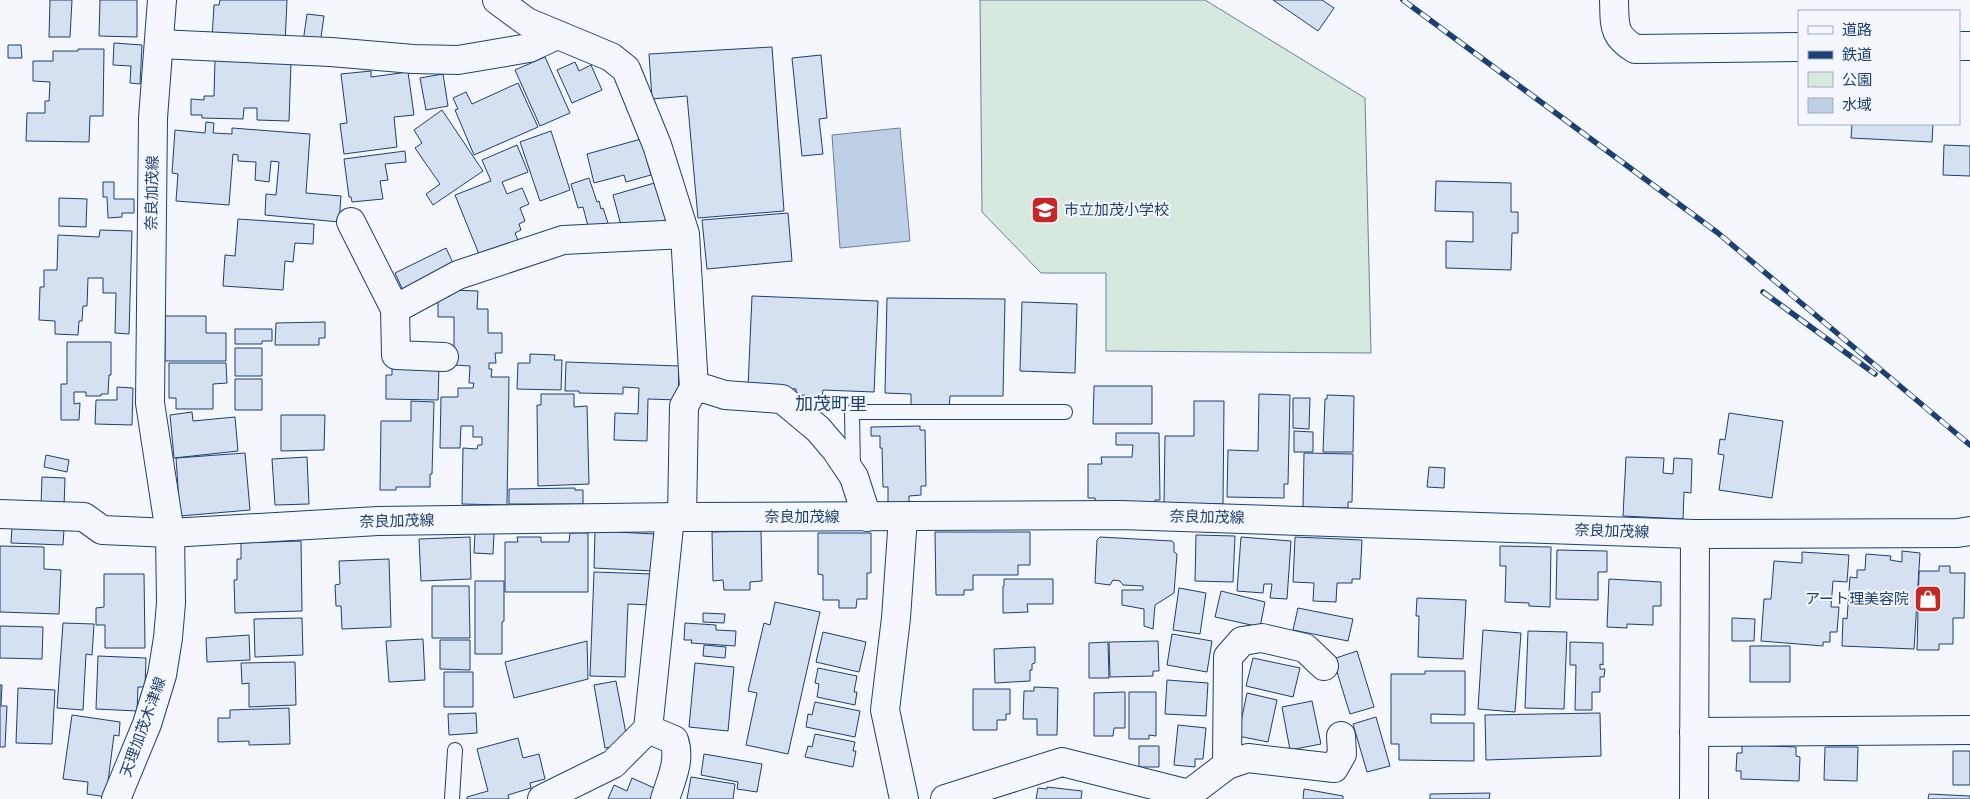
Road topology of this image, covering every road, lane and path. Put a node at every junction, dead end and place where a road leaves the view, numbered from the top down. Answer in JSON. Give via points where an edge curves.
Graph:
{"nodes":[{"id":1,"x":162,"y":0,"type":"edge"},
{"id":2,"x":498,"y":0,"type":"edge"},
{"id":3,"x":1614,"y":0,"type":"edge"},
{"id":4,"x":557,"y":35,"type":"junction"},
{"id":5,"x":159,"y":44,"type":"junction"},
{"id":6,"x":1798,"y":48,"type":"edge"},
{"id":7,"x":351,"y":222,"type":"dead end"},
{"id":8,"x":685,"y":234,"type":"junction"},
{"id":9,"x":394,"y":309,"type":"junction"},
{"id":10,"x":444,"y":357,"type":"dead end"},
{"id":11,"x":694,"y":388,"type":"junction"},
{"id":12,"x":1065,"y":412,"type":"dead end"},
{"id":13,"x":854,"y":477,"type":"junction"},
{"id":14,"x":0,"y":514,"type":"edge"},
{"id":15,"x":676,"y":517,"type":"junction"},
{"id":16,"x":867,"y":517,"type":"junction"},
{"id":17,"x":903,"y":517,"type":"junction"},
{"id":18,"x":1970,"y":531,"type":"edge"},
{"id":19,"x":170,"y":533,"type":"junction"},
{"id":20,"x":1695,"y":534,"type":"junction"},
{"id":21,"x":1324,"y":666,"type":"dead end"},
{"id":22,"x":648,"y":729,"type":"junction"},
{"id":23,"x":1970,"y":730,"type":"edge"},
{"id":24,"x":1694,"y":732,"type":"junction"},
{"id":25,"x":1341,"y":736,"type":"dead end"},
{"id":26,"x":455,"y":750,"type":"dead end"},
{"id":27,"x":1227,"y":764,"type":"junction"},
{"id":28,"x":116,"y":799,"type":"edge"},
{"id":29,"x":452,"y":799,"type":"edge"},
{"id":30,"x":542,"y":799,"type":"edge"},
{"id":31,"x":665,"y":799,"type":"edge"},
{"id":32,"x":904,"y":799,"type":"edge"},
{"id":33,"x":945,"y":799,"type":"edge"},
{"id":34,"x":1694,"y":799,"type":"edge"}],
"edges":[{"from":1,"to":5,"type":"street","name":"奈良加茂線"},
{"from":2,"to":4,"type":"street","via":[[527,22]]},
{"from":3,"to":6,"type":"street","via":[[1615,27],[1622,41],[1635,49]]},
{"from":4,"to":5,"type":"street","via":[[529,48],[458,60]]},
{"from":4,"to":8,"type":"street","via":[[611,56],[626,68],[657,145]]},
{"from":5,"to":19,"type":"street","name":"奈良加茂線","via":[[153,118],[150,402]]},
{"from":7,"to":9,"type":"street"},
{"from":8,"to":9,"type":"street","via":[[564,240],[458,275]]},
{"from":8,"to":11,"type":"street"},
{"from":9,"to":10,"type":"street","via":[[396,355]]},
{"from":11,"to":13,"type":"street","via":[[725,395],[782,399],[818,429]]},
{"from":11,"to":15,"type":"street","via":[[684,406]]},
{"from":12,"to":13,"type":"lane","via":[[852,412]]},
{"from":13,"to":16,"type":"street"},
{"from":14,"to":19,"type":"street","via":[[84,517],[102,530]]},
{"from":15,"to":16,"type":"street","name":"奈良加茂線"},
{"from":15,"to":19,"type":"street","name":"奈良加茂線","via":[[378,521]]},
{"from":15,"to":22,"type":"street"},
{"from":16,"to":17,"type":"street","name":"奈良加茂線"},
{"from":17,"to":20,"type":"street","name":"奈良加茂線","via":[[1120,515]]},
{"from":17,"to":32,"type":"street","via":[[885,710]]},
{"from":18,"to":20,"type":"street","name":"奈良加茂線"},
{"from":19,"to":28,"type":"street","name":"天理加茂木津線","via":[[171,603],[162,675],[147,724]]},
{"from":20,"to":24,"type":"street"},
{"from":21,"to":27,"type":"street","via":[[1304,648],[1262,638],[1242,641],[1228,657]]},
{"from":22,"to":30,"type":"street","via":[[613,764]]},
{"from":22,"to":31,"type":"street","via":[[674,740],[676,746],[677,762]]},
{"from":23,"to":24,"type":"street"},
{"from":24,"to":34,"type":"street"},
{"from":25,"to":27,"type":"street","via":[[1342,754],[1334,768],[1248,758]]},
{"from":26,"to":29,"type":"lane"},
{"from":27,"to":33,"type":"street","via":[[1189,794],[1062,762]]}]}
